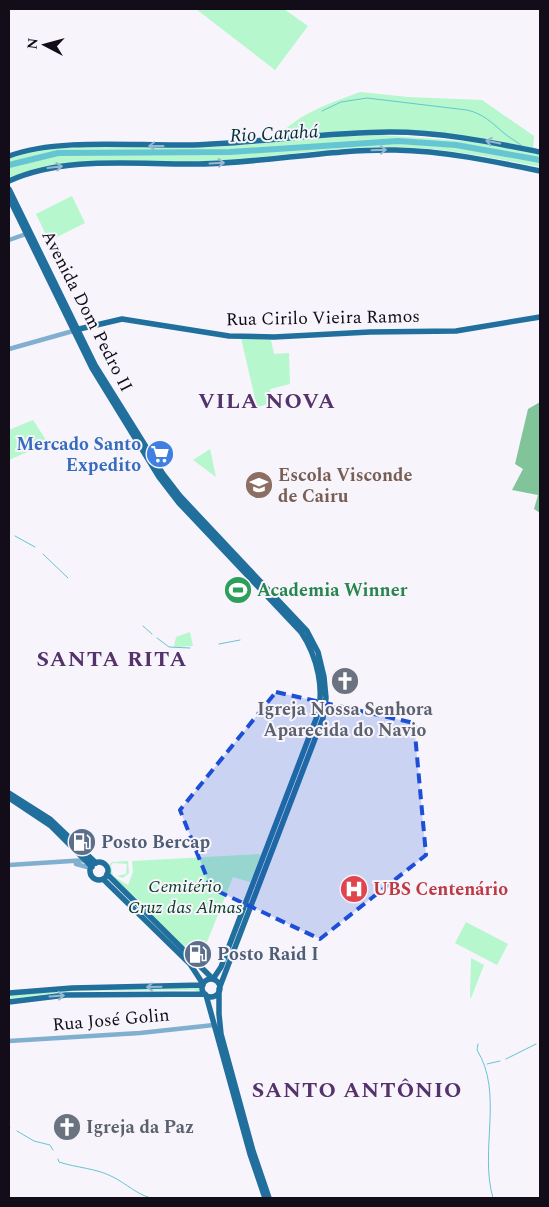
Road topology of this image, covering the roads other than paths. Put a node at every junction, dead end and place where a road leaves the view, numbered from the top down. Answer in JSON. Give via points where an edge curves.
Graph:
{"nodes":[{"id":1,"x":540,"y":151,"type":"edge"},
{"id":2,"x":9,"y":156,"type":"edge"},
{"id":3,"x":540,"y":171,"type":"edge"},
{"id":4,"x":9,"y":180,"type":"edge"},
{"id":5,"x":9,"y":189,"type":"edge"},
{"id":6,"x":9,"y":198,"type":"edge"},
{"id":7,"x":26,"y":234,"type":"junction"},
{"id":8,"x":9,"y":240,"type":"edge"},
{"id":9,"x":540,"y":317,"type":"edge"},
{"id":10,"x":75,"y":330,"type":"junction"},
{"id":11,"x":9,"y":349,"type":"edge"},
{"id":12,"x":9,"y":793,"type":"edge"},
{"id":13,"x":9,"y":798,"type":"edge"},
{"id":14,"x":62,"y":863,"type":"junction"},
{"id":15,"x":92,"y":863,"type":"junction"},
{"id":16,"x":9,"y":865,"type":"edge"},
{"id":17,"x":105,"y":877,"type":"junction"},
{"id":18,"x":191,"y":963,"type":"junction"},
{"id":19,"x":220,"y":967,"type":"junction"},
{"id":20,"x":200,"y":968,"type":"junction"},
{"id":21,"x":213,"y":980,"type":"junction"},
{"id":22,"x":203,"y":985,"type":"junction"},
{"id":23,"x":219,"y":989,"type":"junction"},
{"id":24,"x":9,"y":993,"type":"edge"},
{"id":25,"x":206,"y":995,"type":"junction"},
{"id":26,"x":9,"y":1002,"type":"edge"},
{"id":27,"x":214,"y":1025,"type":"junction"},
{"id":28,"x":9,"y":1041,"type":"edge"},
{"id":29,"x":265,"y":1198,"type":"edge"},
{"id":30,"x":270,"y":1198,"type":"edge"}],
"edges":[{"from":1,"to":2,"type":"main road","one_way":true,"via":[[452,135],[377,132],[211,144],[63,147]]},
{"from":4,"to":3,"type":"main road","one_way":true,"via":[[38,169],[68,165],[201,164],[378,150],[449,154]]},
{"from":5,"to":10,"type":"main road","name":"Avenida Dom Pedro II"},
{"from":6,"to":7,"type":"main road","name":"Avenida Dom Pedro II"},
{"from":7,"to":8,"type":"street"},
{"from":7,"to":10,"type":"main road","name":"Avenida Dom Pedro II"},
{"from":9,"to":10,"type":"main road","name":"Rua Cirilo Vieira Ramos","via":[[456,331],[266,337],[228,336],[122,318]]},
{"from":10,"to":11,"type":"street"},
{"from":10,"to":19,"type":"main road","name":"Avenida Dom Pedro II","via":[[92,368],[162,482],[297,626],[309,644],[316,668],[320,696],[318,714]]},
{"from":10,"to":23,"type":"main road","name":"Avenida Dom Pedro II","via":[[167,479],[304,627],[316,647],[324,677],[326,702],[323,718]]},
{"from":12,"to":15,"type":"main road","via":[[50,819]]},
{"from":13,"to":15,"type":"main road","via":[[45,820]]},
{"from":14,"to":15,"type":"street"},
{"from":14,"to":15,"type":"street"},
{"from":14,"to":16,"type":"street"},
{"from":15,"to":17,"type":"main road","via":[[94,878]]},
{"from":15,"to":17,"type":"main road","via":[[106,865]]},
{"from":17,"to":18,"type":"main road"},
{"from":18,"to":20,"type":"main road"},
{"from":18,"to":22,"type":"main road"},
{"from":19,"to":20,"type":"main road","via":[[212,973]]},
{"from":19,"to":21,"type":"main road","name":"Avenida Dom Pedro II"},
{"from":20,"to":21,"type":"main road"},
{"from":21,"to":22,"type":"main road","via":[[207,980]]},
{"from":21,"to":23,"type":"main road"},
{"from":22,"to":24,"type":"main road","one_way":true,"via":[[63,988]]},
{"from":22,"to":25,"type":"main road"},
{"from":23,"to":25,"type":"main road","via":[[215,996]]},
{"from":23,"to":30,"type":"main road","name":"Avenida Dom Pedro II","via":[[221,1034]]},
{"from":26,"to":25,"type":"main road","one_way":true,"via":[[73,995]]},
{"from":25,"to":27,"type":"main road"},
{"from":27,"to":28,"type":"street","name":"Rua José Golin"},
{"from":27,"to":29,"type":"main road"}]}
